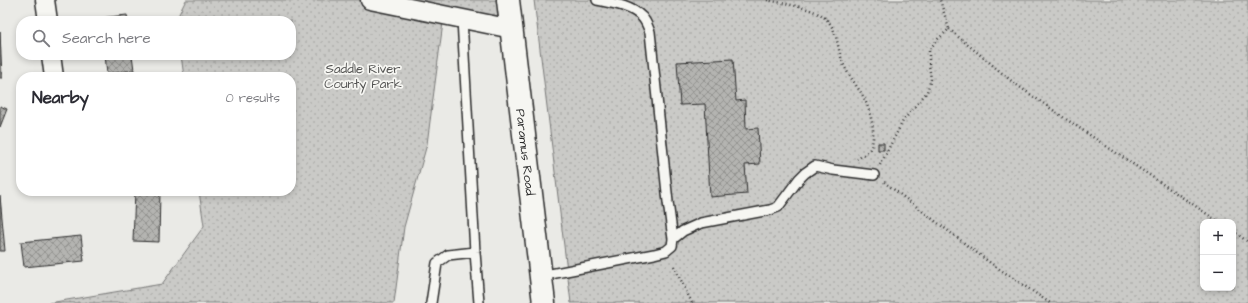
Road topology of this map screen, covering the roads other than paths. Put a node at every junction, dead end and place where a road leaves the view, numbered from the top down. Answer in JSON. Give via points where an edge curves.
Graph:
{"nodes":[{"id":1,"x":45,"y":0,"type":"edge"},
{"id":2,"x":370,"y":0,"type":"edge"},
{"id":3,"x":508,"y":0,"type":"edge"},
{"id":4,"x":597,"y":0,"type":"edge"},
{"id":5,"x":47,"y":16,"type":"edge"},
{"id":6,"x":462,"y":18,"type":"junction"},
{"id":7,"x":512,"y":29,"type":"junction"},
{"id":8,"x":52,"y":60,"type":"edge"},
{"id":9,"x":53,"y":72,"type":"edge"},
{"id":10,"x":874,"y":174,"type":"road end"},
{"id":11,"x":673,"y":239,"type":"junction"},
{"id":12,"x":475,"y":252,"type":"junction"},
{"id":13,"x":540,"y":276,"type":"junction"},
{"id":14,"x":431,"y":303,"type":"edge"},
{"id":15,"x":479,"y":303,"type":"edge"},
{"id":16,"x":544,"y":303,"type":"edge"}],
"edges":[{"from":1,"to":5,"type":"street"},
{"from":2,"to":6,"type":"street"},
{"from":3,"to":7,"type":"main road","name":"Paramus Road"},
{"from":4,"to":11,"type":"lane","via":[[638,13],[644,18],[650,32]]},
{"from":6,"to":7,"type":"street"},
{"from":6,"to":12,"type":"lane"},
{"from":7,"to":13,"type":"main road","name":"Paramus Road"},
{"from":8,"to":9,"type":"street"},
{"from":10,"to":11,"type":"lane","via":[[815,166],[799,180],[778,206],[770,210],[701,223]]},
{"from":11,"to":13,"type":"lane","via":[[672,246],[666,251]]},
{"from":12,"to":14,"type":"lane","via":[[448,255],[437,263]]},
{"from":12,"to":15,"type":"lane"},
{"from":13,"to":16,"type":"main road","name":"Paramus Road"}]}
